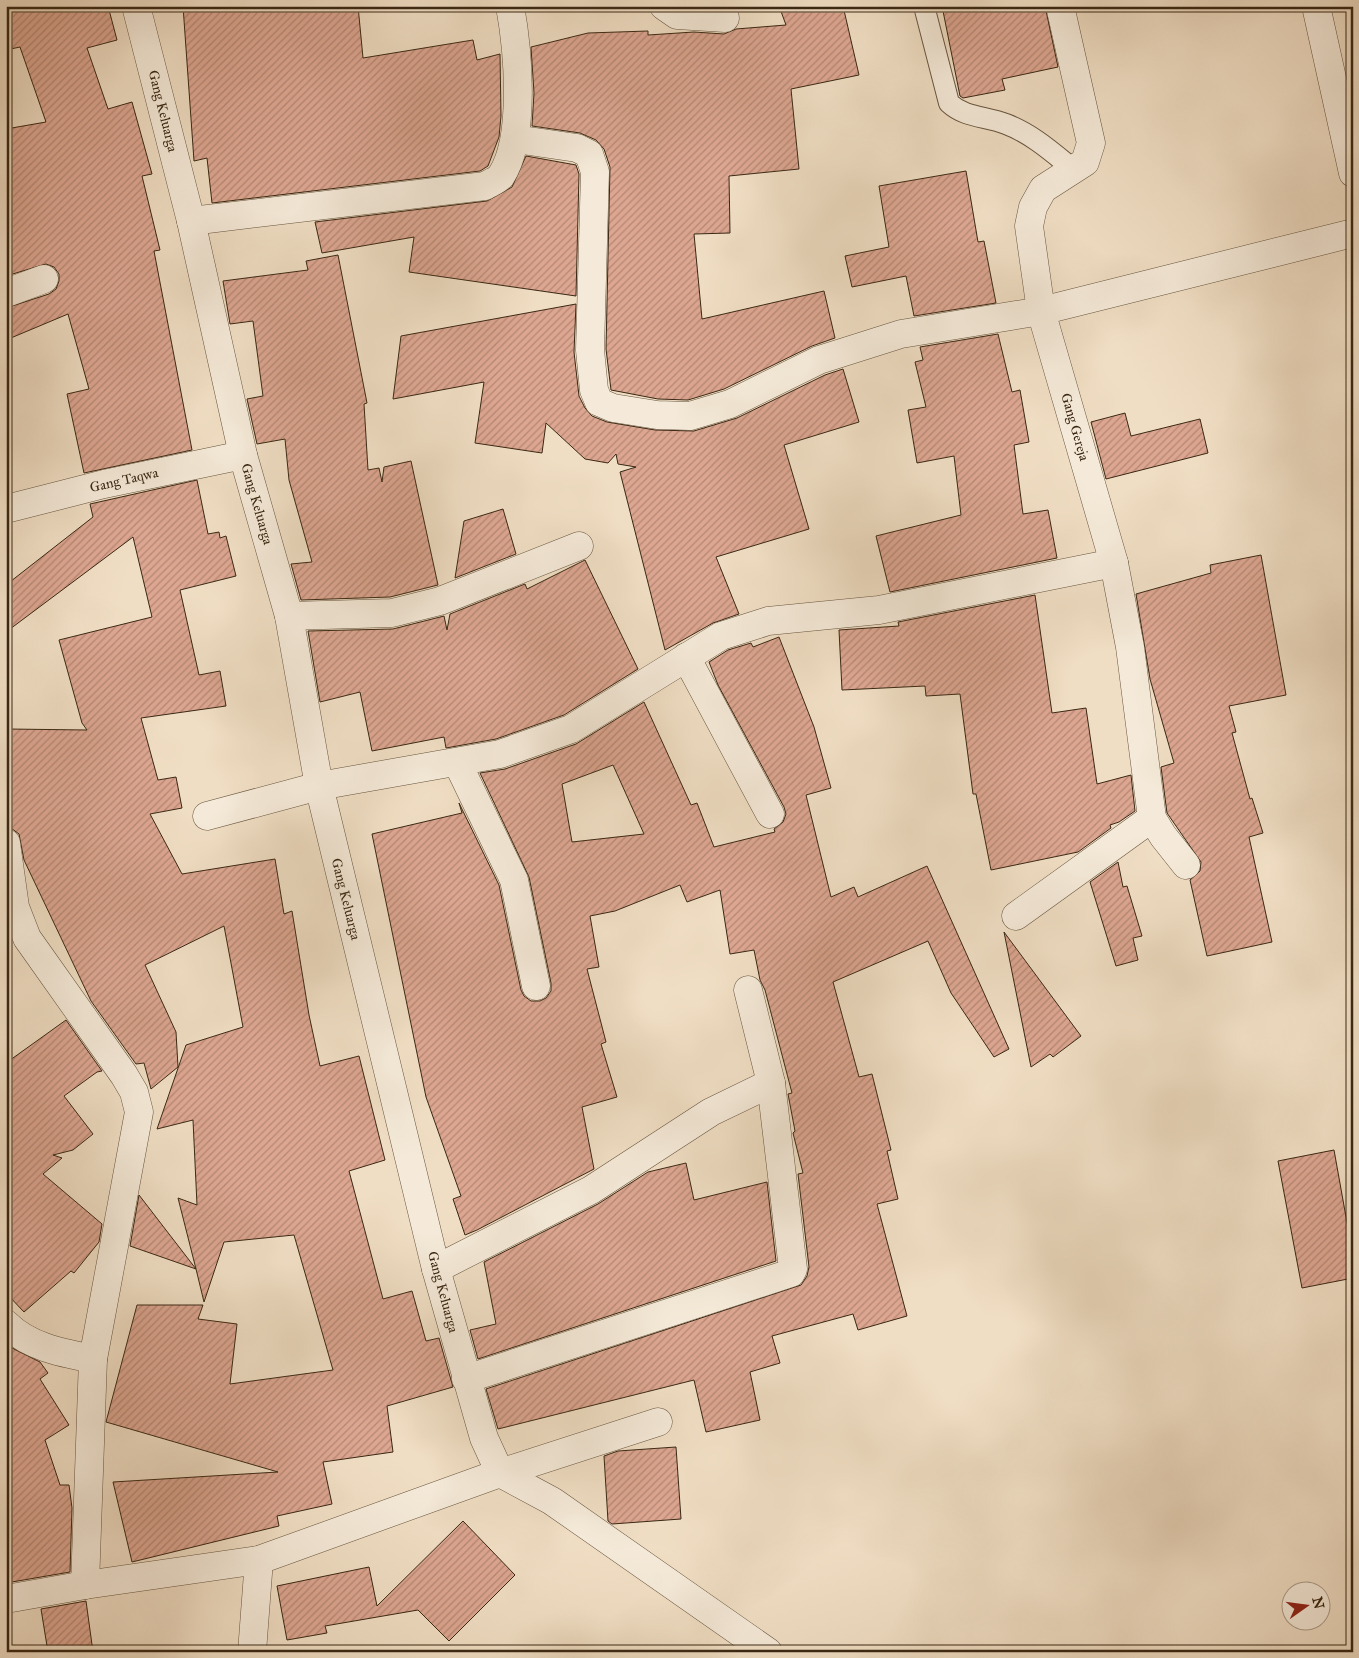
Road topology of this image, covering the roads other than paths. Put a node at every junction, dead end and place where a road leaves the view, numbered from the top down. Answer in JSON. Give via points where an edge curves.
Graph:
{"nodes":[{"id":1,"x":136,"y":6,"type":"edge"},
{"id":2,"x":510,"y":6,"type":"edge"},
{"id":3,"x":664,"y":6,"type":"edge"},
{"id":4,"x":924,"y":6,"type":"edge"},
{"id":5,"x":1060,"y":6,"type":"edge"},
{"id":6,"x":1316,"y":6,"type":"edge"},
{"id":7,"x":725,"y":18,"type":"dead end"},
{"id":8,"x":515,"y":138,"type":"junction"},
{"id":9,"x":1074,"y":169,"type":"junction"},
{"id":10,"x":1353,"y":173,"type":"edge"},
{"id":11,"x":191,"y":221,"type":"junction"},
{"id":12,"x":1353,"y":233,"type":"edge"},
{"id":13,"x":44,"y":279,"type":"dead end"},
{"id":14,"x":6,"y":293,"type":"edge"},
{"id":15,"x":1041,"y":311,"type":"junction"},
{"id":16,"x":243,"y":454,"type":"junction"},
{"id":17,"x":6,"y":509,"type":"edge"},
{"id":18,"x":579,"y":546,"type":"dead end"},
{"id":19,"x":1114,"y":563,"type":"junction"},
{"id":20,"x":289,"y":616,"type":"junction"},
{"id":21,"x":686,"y":657,"type":"junction"},
{"id":22,"x":457,"y":762,"type":"junction"},
{"id":23,"x":319,"y":786,"type":"junction"},
{"id":24,"x":770,"y":814,"type":"dead end"},
{"id":25,"x":207,"y":816,"type":"dead end"},
{"id":26,"x":1152,"y":818,"type":"junction"},
{"id":27,"x":6,"y":843,"type":"edge"},
{"id":28,"x":1186,"y":865,"type":"dead end"},
{"id":29,"x":1016,"y":916,"type":"dead end"},
{"id":30,"x":536,"y":986,"type":"dead end"},
{"id":31,"x":748,"y":990,"type":"dead end"},
{"id":32,"x":771,"y":1083,"type":"junction"},
{"id":33,"x":436,"y":1269,"type":"junction"},
{"id":34,"x":6,"y":1324,"type":"edge"},
{"id":35,"x":92,"y":1359,"type":"junction"},
{"id":36,"x":466,"y":1379,"type":"junction"},
{"id":37,"x":658,"y":1422,"type":"dead end"},
{"id":38,"x":500,"y":1473,"type":"junction"},
{"id":39,"x":259,"y":1560,"type":"junction"},
{"id":40,"x":85,"y":1585,"type":"junction"},
{"id":41,"x":6,"y":1599,"type":"edge"},
{"id":42,"x":252,"y":1652,"type":"edge"},
{"id":43,"x":768,"y":1652,"type":"edge"}],
"edges":[{"from":1,"to":11,"type":"street","name":"Gang Keluarga"},
{"from":2,"to":8,"type":"street","via":[[517,48]]},
{"from":3,"to":7,"type":"street","via":[[677,15]]},
{"from":4,"to":9,"type":"lane","via":[[948,103],[956,111],[1004,123],[1028,134]]},
{"from":5,"to":9,"type":"street","name":"Gang Gereja","via":[[1091,143],[1084,162]]},
{"from":6,"to":10,"type":"street"},
{"from":8,"to":11,"type":"street","via":[[500,177],[485,186]]},
{"from":8,"to":15,"type":"street","via":[[577,148],[589,154],[594,172],[590,350],[594,390],[599,402],[613,408],[690,416],[730,404],[819,360],[901,334]]},
{"from":9,"to":15,"type":"street","name":"Gang Gereja","via":[[1043,189],[1033,208],[1029,226]]},
{"from":11,"to":16,"type":"street","name":"Gang Keluarga"},
{"from":12,"to":15,"type":"street"},
{"from":13,"to":14,"type":"street"},
{"from":15,"to":19,"type":"street","name":"Gang Gereja"},
{"from":16,"to":17,"type":"street","name":"Gang Taqwa"},
{"from":16,"to":20,"type":"street","name":"Gang Keluarga"},
{"from":18,"to":20,"type":"street","via":[[440,602],[392,613]]},
{"from":19,"to":21,"type":"street","via":[[879,610],[768,621],[721,636]]},
{"from":19,"to":26,"type":"street","name":"Gang Gereja","via":[[1130,646]]},
{"from":20,"to":23,"type":"street","name":"Gang Keluarga"},
{"from":21,"to":22,"type":"street","via":[[570,729],[500,754]]},
{"from":21,"to":24,"type":"street"},
{"from":22,"to":23,"type":"street"},
{"from":22,"to":30,"type":"street","via":[[514,880]]},
{"from":23,"to":25,"type":"street"},
{"from":23,"to":33,"type":"street","name":"Gang Keluarga"},
{"from":26,"to":28,"type":"street","name":"Gang Gereja"},
{"from":26,"to":29,"type":"street"},
{"from":27,"to":35,"type":"street","via":[[15,907],[27,938],[124,1075],[134,1092],[139,1112]]},
{"from":31,"to":32,"type":"street"},
{"from":32,"to":33,"type":"street","via":[[711,1112],[591,1190]]},
{"from":32,"to":36,"type":"street","via":[[791,1273]]},
{"from":33,"to":36,"type":"street","name":"Gang Keluarga"},
{"from":34,"to":35,"type":"street","via":[[47,1350]]},
{"from":35,"to":40,"type":"street"},
{"from":36,"to":38,"type":"street","name":"Gang Keluarga","via":[[484,1438]]},
{"from":37,"to":38,"type":"street"},
{"from":38,"to":39,"type":"street"},
{"from":38,"to":43,"type":"street","via":[[552,1501]]},
{"from":39,"to":40,"type":"street"},
{"from":39,"to":42,"type":"street"},
{"from":40,"to":41,"type":"street"}]}
